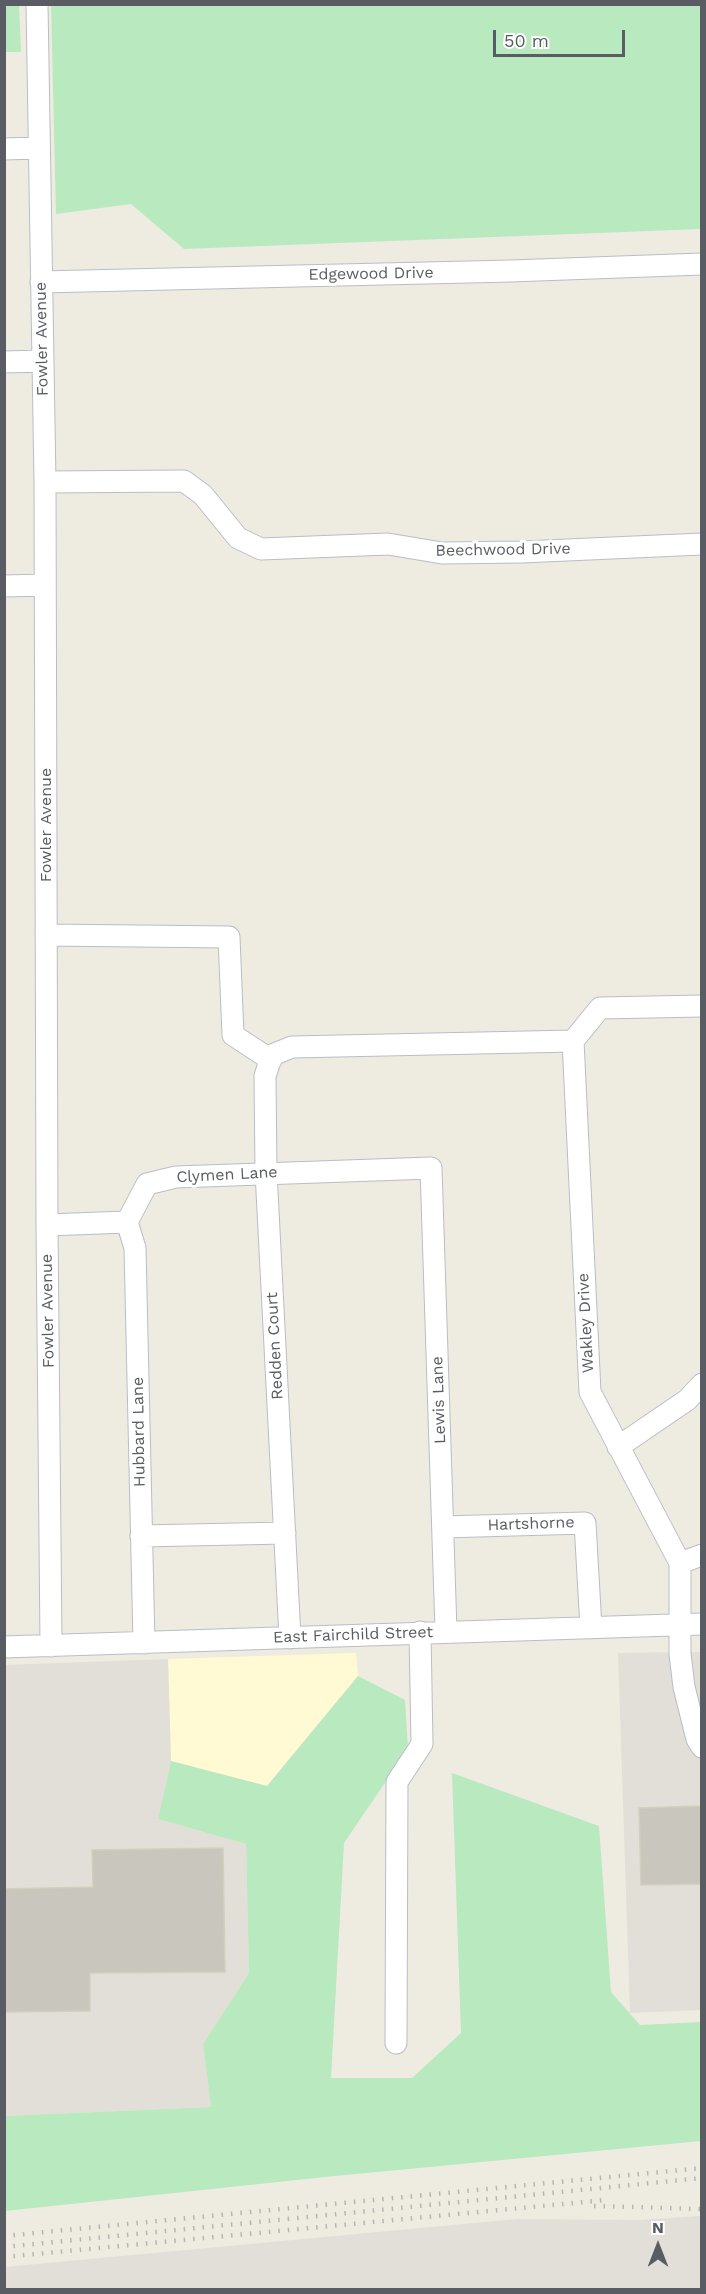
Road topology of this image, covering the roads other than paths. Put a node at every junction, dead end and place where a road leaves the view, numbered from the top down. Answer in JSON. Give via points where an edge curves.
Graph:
{"nodes":[{"id":1,"x":37,"y":4,"type":"edge"},
{"id":2,"x":38,"y":148,"type":"junction"},
{"id":3,"x":4,"y":149,"type":"edge"},
{"id":4,"x":702,"y":264,"type":"edge"},
{"id":5,"x":41,"y":282,"type":"junction"},
{"id":6,"x":42,"y":361,"type":"junction"},
{"id":7,"x":4,"y":362,"type":"edge"},
{"id":8,"x":45,"y":482,"type":"junction"},
{"id":9,"x":702,"y":544,"type":"edge"},
{"id":10,"x":45,"y":585,"type":"junction"},
{"id":11,"x":4,"y":586,"type":"edge"},
{"id":12,"x":46,"y":935,"type":"junction"},
{"id":13,"x":702,"y":1006,"type":"edge"},
{"id":14,"x":573,"y":1041,"type":"junction"},
{"id":15,"x":271,"y":1057,"type":"junction"},
{"id":16,"x":431,"y":1168,"type":"joint"},
{"id":17,"x":266,"y":1172,"type":"junction"},
{"id":18,"x":127,"y":1222,"type":"junction"},
{"id":19,"x":47,"y":1226,"type":"junction"},
{"id":20,"x":702,"y":1384,"type":"edge"},
{"id":21,"x":618,"y":1447,"type":"junction"},
{"id":22,"x":444,"y":1527,"type":"junction"},
{"id":23,"x":285,"y":1533,"type":"junction"},
{"id":24,"x":141,"y":1536,"type":"junction"},
{"id":25,"x":702,"y":1555,"type":"edge"},
{"id":26,"x":680,"y":1563,"type":"junction"},
{"id":27,"x":702,"y":1624,"type":"edge"},
{"id":28,"x":680,"y":1625,"type":"junction"},
{"id":29,"x":591,"y":1628,"type":"junction"},
{"id":30,"x":420,"y":1632,"type":"junction"},
{"id":31,"x":446,"y":1632,"type":"junction"},
{"id":32,"x":290,"y":1638,"type":"junction"},
{"id":33,"x":144,"y":1643,"type":"junction"},
{"id":34,"x":51,"y":1646,"type":"junction"},
{"id":35,"x":4,"y":1647,"type":"edge"},
{"id":36,"x":702,"y":1747,"type":"edge"},
{"id":37,"x":396,"y":2043,"type":"dead end"}],
"edges":[{"from":1,"to":2,"type":"street","name":"Fowler Avenue"},
{"from":2,"to":3,"type":"street"},
{"from":2,"to":5,"type":"street","name":"Fowler Avenue"},
{"from":4,"to":5,"type":"street","name":"Edgewood Drive"},
{"from":5,"to":6,"type":"street","name":"Fowler Avenue"},
{"from":6,"to":7,"type":"street"},
{"from":6,"to":8,"type":"street","name":"Fowler Avenue"},
{"from":8,"to":9,"type":"street","name":"Beechwood Drive","via":[[184,481],[203,495],[238,538],[261,549],[388,544],[442,553]]},
{"from":8,"to":10,"type":"street","name":"Fowler Avenue"},
{"from":10,"to":11,"type":"street"},
{"from":10,"to":12,"type":"street","name":"Fowler Avenue"},
{"from":12,"to":15,"type":"street","via":[[229,937],[233,1035]]},
{"from":12,"to":19,"type":"street","name":"Fowler Avenue"},
{"from":13,"to":14,"type":"street","via":[[600,1008]]},
{"from":14,"to":15,"type":"street","via":[[291,1047]]},
{"from":14,"to":21,"type":"street","name":"Wakley Drive","via":[[590,1392]]},
{"from":15,"to":17,"type":"street","name":"Redden Court","via":[[265,1076]]},
{"from":16,"to":17,"type":"street","name":"Clymen Lane"},
{"from":16,"to":22,"type":"street","name":"Lewis Lane"},
{"from":17,"to":18,"type":"street","name":"Clymen Lane","via":[[176,1176],[147,1184]]},
{"from":17,"to":23,"type":"street","name":"Redden Court"},
{"from":18,"to":19,"type":"street"},
{"from":18,"to":24,"type":"street","name":"Hubbard Lane","via":[[135,1248]]},
{"from":19,"to":34,"type":"street","name":"Fowler Avenue"},
{"from":20,"to":21,"type":"street","via":[[687,1400]]},
{"from":21,"to":26,"type":"street","name":"Wakley Drive"},
{"from":22,"to":29,"type":"street","name":"Hartshorne","via":[[585,1522]]},
{"from":22,"to":31,"type":"street","name":"Lewis Lane"},
{"from":23,"to":24,"type":"street"},
{"from":23,"to":32,"type":"street","name":"Redden Court"},
{"from":24,"to":33,"type":"street","name":"Hubbard Lane"},
{"from":25,"to":26,"type":"street"},
{"from":26,"to":28,"type":"street","name":"Wakley Drive"},
{"from":27,"to":28,"type":"street","name":"East Fairchild Street"},
{"from":28,"to":29,"type":"street","name":"East Fairchild Street"},
{"from":28,"to":36,"type":"street","name":"Wakley Drive","via":[[684,1687]]},
{"from":29,"to":31,"type":"street","name":"East Fairchild Street"},
{"from":30,"to":31,"type":"street","name":"East Fairchild Street"},
{"from":30,"to":32,"type":"street","name":"East Fairchild Street"},
{"from":30,"to":37,"type":"street","via":[[422,1744],[397,1782]]},
{"from":32,"to":33,"type":"street","name":"East Fairchild Street"},
{"from":33,"to":34,"type":"street","name":"East Fairchild Street"},
{"from":34,"to":35,"type":"street","name":"East Fairchild Street"}]}
